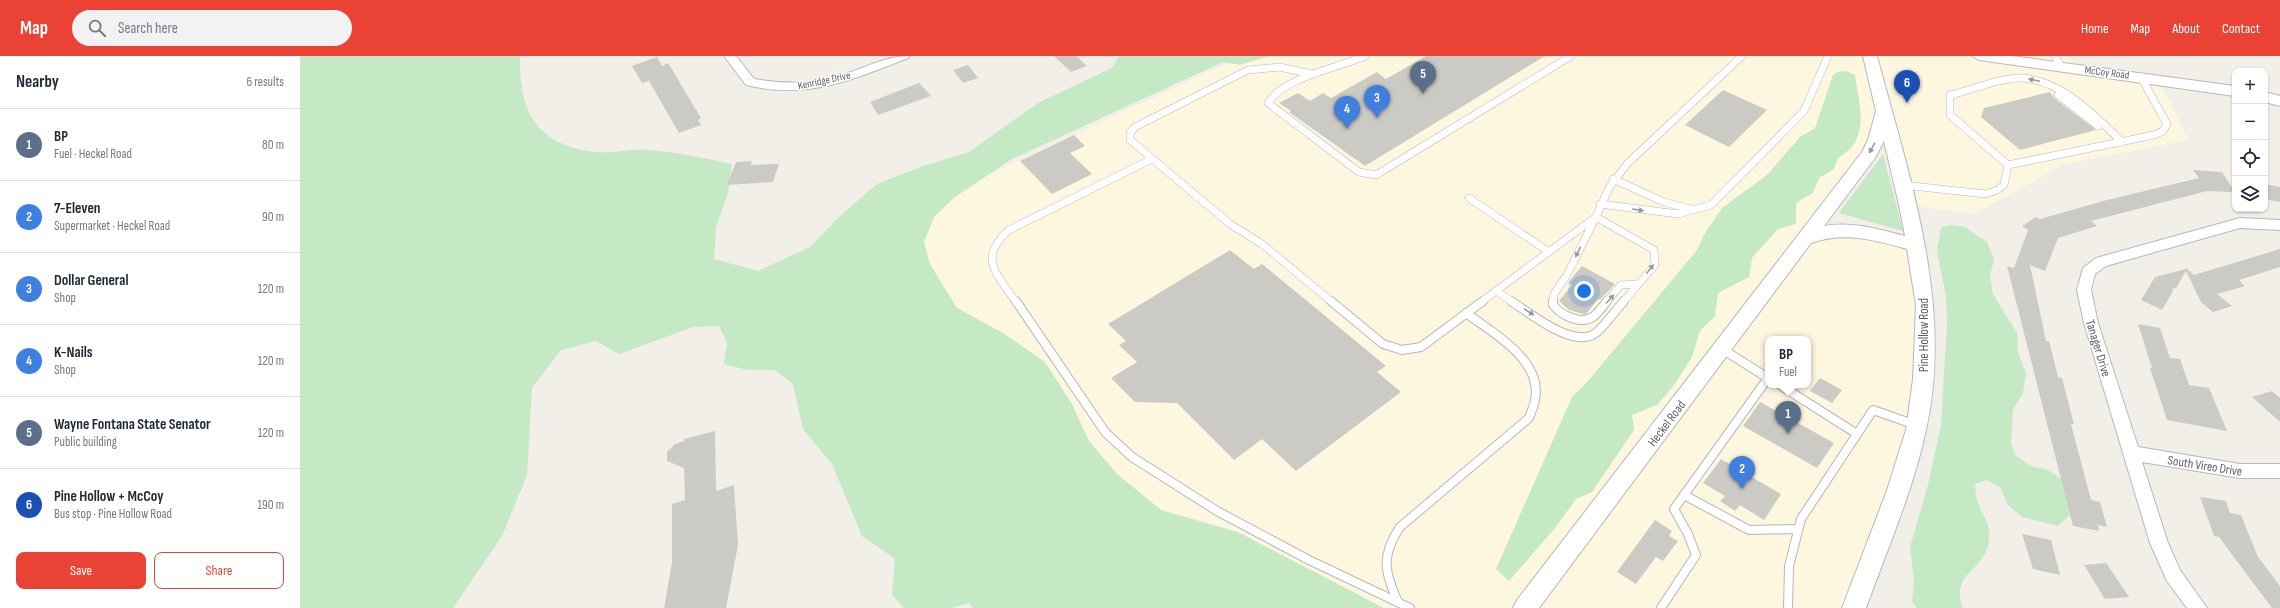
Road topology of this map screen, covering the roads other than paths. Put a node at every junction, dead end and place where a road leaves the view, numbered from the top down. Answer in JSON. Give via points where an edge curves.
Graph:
{"nodes":[{"id":1,"x":730,"y":56,"type":"edge"},
{"id":2,"x":904,"y":56,"type":"edge"},
{"id":3,"x":1365,"y":56,"type":"edge"},
{"id":4,"x":1571,"y":56,"type":"edge"},
{"id":5,"x":1742,"y":56,"type":"edge"},
{"id":6,"x":1828,"y":56,"type":"edge"},
{"id":7,"x":1870,"y":56,"type":"edge"},
{"id":8,"x":1979,"y":56,"type":"edge"},
{"id":9,"x":2058,"y":61,"type":"edge"},
{"id":10,"x":1311,"y":74,"type":"junction"},
{"id":11,"x":2141,"y":77,"type":"junction"},
{"id":12,"x":2232,"y":91,"type":"edge"},
{"id":13,"x":2268,"y":98,"type":"edge"},
{"id":14,"x":2280,"y":101,"type":"edge"},
{"id":15,"x":1884,"y":111,"type":"junction"},
{"id":16,"x":2122,"y":142,"type":"junction"},
{"id":17,"x":1152,"y":159,"type":"junction"},
{"id":18,"x":2008,"y":165,"type":"junction"},
{"id":19,"x":1614,"y":178,"type":"junction"},
{"id":20,"x":1903,"y":185,"type":"junction"},
{"id":21,"x":1469,"y":198,"type":"dead end"},
{"id":22,"x":1600,"y":204,"type":"junction"},
{"id":23,"x":1696,"y":210,"type":"junction"},
{"id":24,"x":1596,"y":217,"type":"junction"},
{"id":25,"x":2280,"y":225,"type":"edge"},
{"id":26,"x":1806,"y":238,"type":"junction"},
{"id":27,"x":1915,"y":245,"type":"junction"},
{"id":28,"x":1549,"y":252,"type":"junction"},
{"id":29,"x":1638,"y":284,"type":"junction"},
{"id":30,"x":1496,"y":291,"type":"junction"},
{"id":31,"x":1466,"y":313,"type":"junction"},
{"id":32,"x":1722,"y":349,"type":"junction"},
{"id":33,"x":1765,"y":376,"type":"edge"},
{"id":34,"x":1765,"y":382,"type":"edge"},
{"id":35,"x":1785,"y":388,"type":"edge"},
{"id":36,"x":1917,"y":425,"type":"junction"},
{"id":37,"x":1857,"y":434,"type":"junction"},
{"id":38,"x":2131,"y":453,"type":"junction"},
{"id":39,"x":2280,"y":472,"type":"edge"},
{"id":40,"x":1684,"y":495,"type":"junction"},
{"id":41,"x":1798,"y":529,"type":"junction"},
{"id":42,"x":1398,"y":602,"type":"junction"},
{"id":43,"x":1410,"y":608,"type":"edge"},
{"id":44,"x":1525,"y":608,"type":"edge"},
{"id":45,"x":1661,"y":608,"type":"edge"},
{"id":46,"x":1788,"y":608,"type":"edge"},
{"id":47,"x":1854,"y":608,"type":"edge"},
{"id":48,"x":2198,"y":608,"type":"edge"}],
"edges":[{"from":1,"to":2,"type":"street","name":"Kenridge Drive","via":[[750,82],[776,87],[796,87],[837,80]]},
{"from":3,"to":10,"type":"lane"},
{"from":4,"to":10,"type":"lane","via":[[1376,175],[1359,172],[1269,105],[1268,100],[1273,95]]},
{"from":5,"to":19,"type":"lane","via":[[1621,168]]},
{"from":6,"to":23,"type":"lane","via":[[1804,111],[1711,205]]},
{"from":7,"to":15,"type":"street","name":"Pine Hollow Road"},
{"from":8,"to":9,"type":"street","name":"McCoy Road"},
{"from":9,"to":11,"type":"street","name":"McCoy Road"},
{"from":10,"to":17,"type":"lane","via":[[1285,68],[1257,68],[1135,127],[1130,133],[1130,140]]},
{"from":11,"to":12,"type":"street","name":"McCoy Road"},
{"from":11,"to":16,"type":"lane","via":[[2167,124],[2163,131],[2154,135]]},
{"from":13,"to":14,"type":"street"},
{"from":15,"to":20,"type":"street","name":"Pine Hollow Road"},
{"from":15,"to":26,"type":"street","name":"Heckel Road","one_way":true,"via":[[1869,154]]},
{"from":16,"to":18,"type":"lane"},
{"from":16,"to":18,"type":"lane","one_way":true,"via":[[2051,87],[2032,80],[2017,78],[1950,96],[1950,115]]},
{"from":17,"to":31,"type":"lane","via":[[1230,224],[1262,244],[1383,344],[1402,350],[1421,347]]},
{"from":17,"to":42,"type":"lane","via":[[1009,230],[996,241],[990,256],[993,268],[1105,432],[1132,456],[1217,511],[1309,560]]},
{"from":18,"to":20,"type":"lane","via":[[2008,177],[2004,187],[1997,192],[1986,194]]},
{"from":19,"to":22,"type":"lane"},
{"from":19,"to":23,"type":"lane","via":[[1664,202]]},
{"from":20,"to":27,"type":"street","name":"Pine Hollow Road"},
{"from":21,"to":28,"type":"lane"},
{"from":22,"to":23,"type":"lane","one_way":true,"via":[[1658,213],[1678,214]]},
{"from":22,"to":24,"type":"lane"},
{"from":24,"to":28,"type":"lane"},
{"from":29,"to":24,"type":"lane","one_way":true,"via":[[1655,265],[1654,250]]},
{"from":24,"to":29,"type":"lane","one_way":true,"via":[[1567,275],[1554,294],[1553,305],[1565,316],[1587,319],[1593,317],[1622,285]]},
{"from":25,"to":38,"type":"street","name":"Tanager Drive","via":[[2240,223],[2101,262],[2088,272],[2084,290],[2091,323]]},
{"from":26,"to":27,"type":"street","via":[[1820,232],[1847,229]]},
{"from":26,"to":32,"type":"street","name":"Heckel Road"},
{"from":27,"to":36,"type":"street","name":"Pine Hollow Road","via":[[1925,305],[1923,379]]},
{"from":28,"to":30,"type":"lane"},
{"from":30,"to":29,"type":"lane","one_way":true,"via":[[1560,333],[1579,337],[1596,333]]},
{"from":30,"to":31,"type":"lane"},
{"from":31,"to":42,"type":"lane","via":[[1529,366],[1538,390],[1536,404],[1529,418],[1400,527],[1389,541],[1385,558],[1387,581]]},
{"from":32,"to":33,"type":"lane"},
{"from":32,"to":44,"type":"street","name":"Heckel Road"},
{"from":34,"to":40,"type":"lane"},
{"from":35,"to":37,"type":"lane"},
{"from":36,"to":37,"type":"lane","via":[[1873,410]]},
{"from":36,"to":47,"type":"street","name":"Pine Hollow Road","via":[[1897,493]]},
{"from":37,"to":41,"type":"lane","via":[[1800,519]]},
{"from":38,"to":39,"type":"street","name":"South Vireo Drive","via":[[2240,471]]},
{"from":38,"to":48,"type":"street","name":"Tanager Drive","via":[[2160,543],[2174,574]]},
{"from":40,"to":41,"type":"lane","via":[[1749,530]]},
{"from":40,"to":45,"type":"lane","via":[[1674,509],[1696,555]]},
{"from":41,"to":46,"type":"lane","via":[[1789,566]]},
{"from":42,"to":43,"type":"lane"}]}
